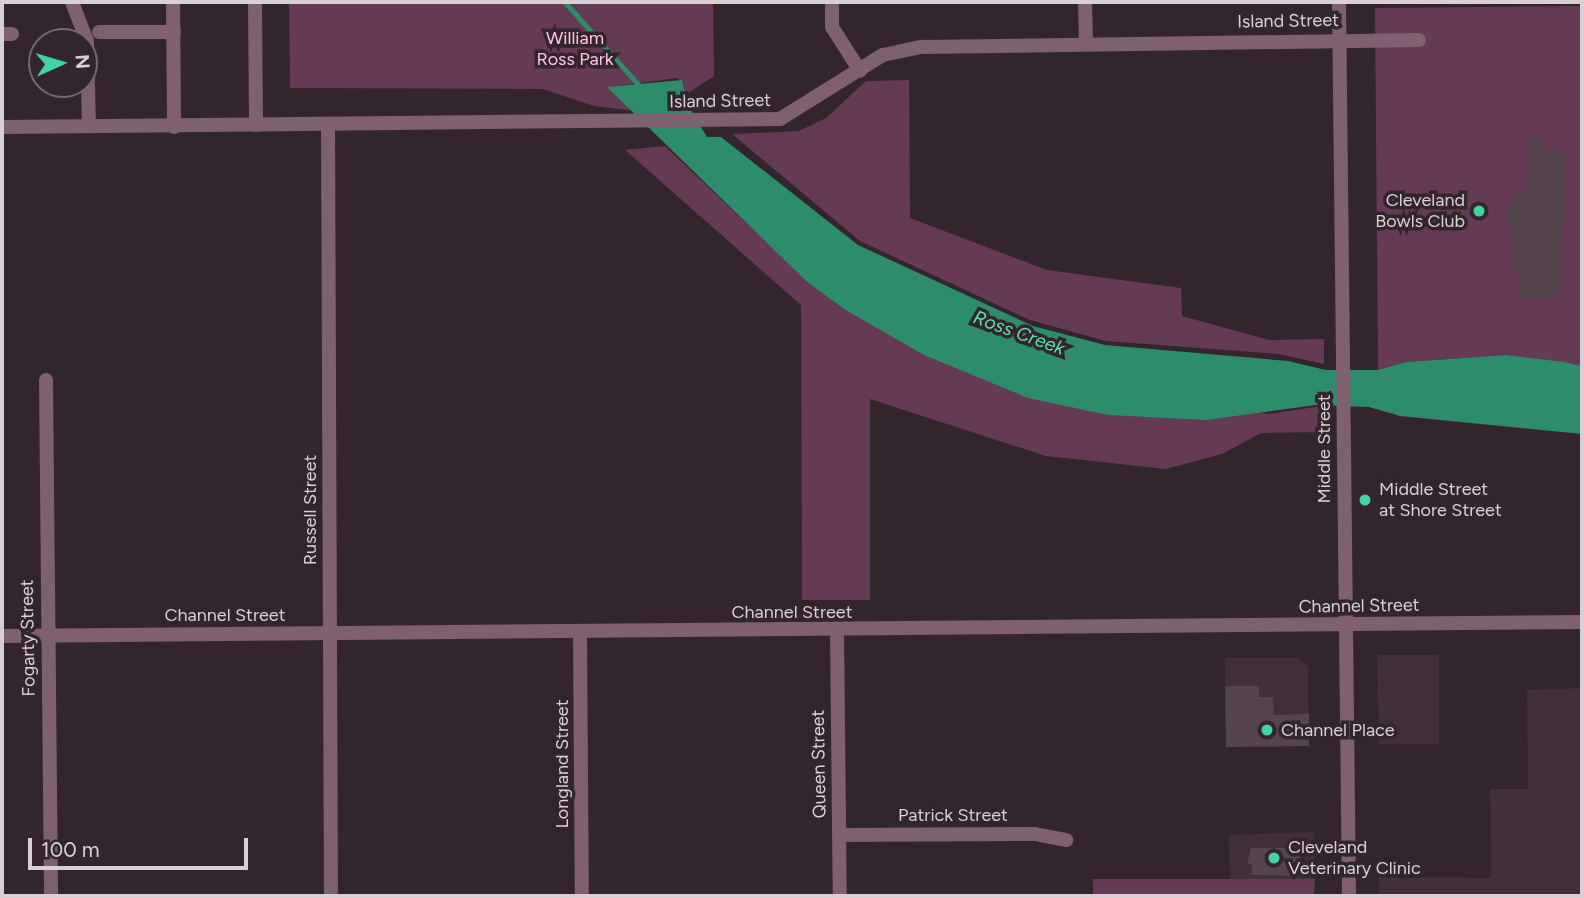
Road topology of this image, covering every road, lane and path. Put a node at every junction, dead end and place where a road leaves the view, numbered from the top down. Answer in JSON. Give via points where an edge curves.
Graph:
{"nodes":[{"id":1,"x":72,"y":2,"type":"edge"},
{"id":2,"x":173,"y":2,"type":"edge"},
{"id":3,"x":255,"y":2,"type":"edge"},
{"id":4,"x":832,"y":2,"type":"edge"},
{"id":5,"x":1086,"y":2,"type":"edge"},
{"id":6,"x":1339,"y":2,"type":"edge"},
{"id":7,"x":99,"y":32,"type":"dead end"},
{"id":8,"x":174,"y":32,"type":"junction"},
{"id":9,"x":1338,"y":40,"type":"junction"},
{"id":10,"x":1419,"y":40,"type":"dead end"},
{"id":11,"x":1086,"y":43,"type":"junction"},
{"id":12,"x":860,"y":71,"type":"junction"},
{"id":13,"x":328,"y":124,"type":"junction"},
{"id":14,"x":89,"y":125,"type":"junction"},
{"id":15,"x":256,"y":125,"type":"junction"},
{"id":16,"x":2,"y":127,"type":"edge"},
{"id":17,"x":174,"y":127,"type":"junction"},
{"id":18,"x":46,"y":380,"type":"dead end"},
{"id":19,"x":1582,"y":622,"type":"edge"},
{"id":20,"x":1345,"y":625,"type":"junction"},
{"id":21,"x":837,"y":631,"type":"junction"},
{"id":22,"x":580,"y":632,"type":"junction"},
{"id":23,"x":330,"y":634,"type":"junction"},
{"id":24,"x":47,"y":635,"type":"junction"},
{"id":25,"x":2,"y":636,"type":"edge"},
{"id":26,"x":839,"y":835,"type":"junction"},
{"id":27,"x":1066,"y":840,"type":"dead end"},
{"id":28,"x":51,"y":896,"type":"edge"},
{"id":29,"x":331,"y":896,"type":"edge"},
{"id":30,"x":582,"y":896,"type":"edge"},
{"id":31,"x":840,"y":896,"type":"edge"},
{"id":32,"x":1349,"y":896,"type":"edge"}],
"edges":[{"from":1,"to":14,"type":"street","via":[[87,41]]},
{"from":2,"to":8,"type":"street"},
{"from":3,"to":15,"type":"street"},
{"from":4,"to":12,"type":"street","via":[[832,27]]},
{"from":5,"to":11,"type":"street"},
{"from":6,"to":9,"type":"street","name":"Middle Street"},
{"from":7,"to":8,"type":"street"},
{"from":8,"to":17,"type":"street"},
{"from":9,"to":10,"type":"street","name":"Island Street"},
{"from":9,"to":11,"type":"street","name":"Island Street"},
{"from":9,"to":20,"type":"street","name":"Middle Street"},
{"from":11,"to":12,"type":"street","name":"Island Street","via":[[922,47],[883,55]]},
{"from":12,"to":13,"type":"street","name":"Island Street","via":[[780,119]]},
{"from":13,"to":15,"type":"street","name":"Island Street"},
{"from":13,"to":23,"type":"street","name":"Russell Street"},
{"from":14,"to":16,"type":"street","name":"Island Street"},
{"from":14,"to":17,"type":"street","name":"Island Street"},
{"from":15,"to":17,"type":"street","name":"Island Street"},
{"from":18,"to":24,"type":"street","name":"Fogarty Street"},
{"from":19,"to":20,"type":"street","name":"Channel Street"},
{"from":20,"to":21,"type":"street","name":"Channel Street"},
{"from":20,"to":32,"type":"street","name":"Middle Street"},
{"from":21,"to":22,"type":"street","name":"Channel Street"},
{"from":21,"to":26,"type":"street","name":"Queen Street"},
{"from":22,"to":23,"type":"street","name":"Channel Street"},
{"from":22,"to":30,"type":"street","name":"Longland Street"},
{"from":23,"to":24,"type":"street","name":"Channel Street"},
{"from":23,"to":29,"type":"street","name":"Russell Street"},
{"from":24,"to":25,"type":"street","name":"Channel Street"},
{"from":24,"to":28,"type":"street","name":"Fogarty Street"},
{"from":26,"to":27,"type":"street","name":"Patrick Street","via":[[1035,834]]},
{"from":26,"to":31,"type":"street","name":"Queen Street"}]}
